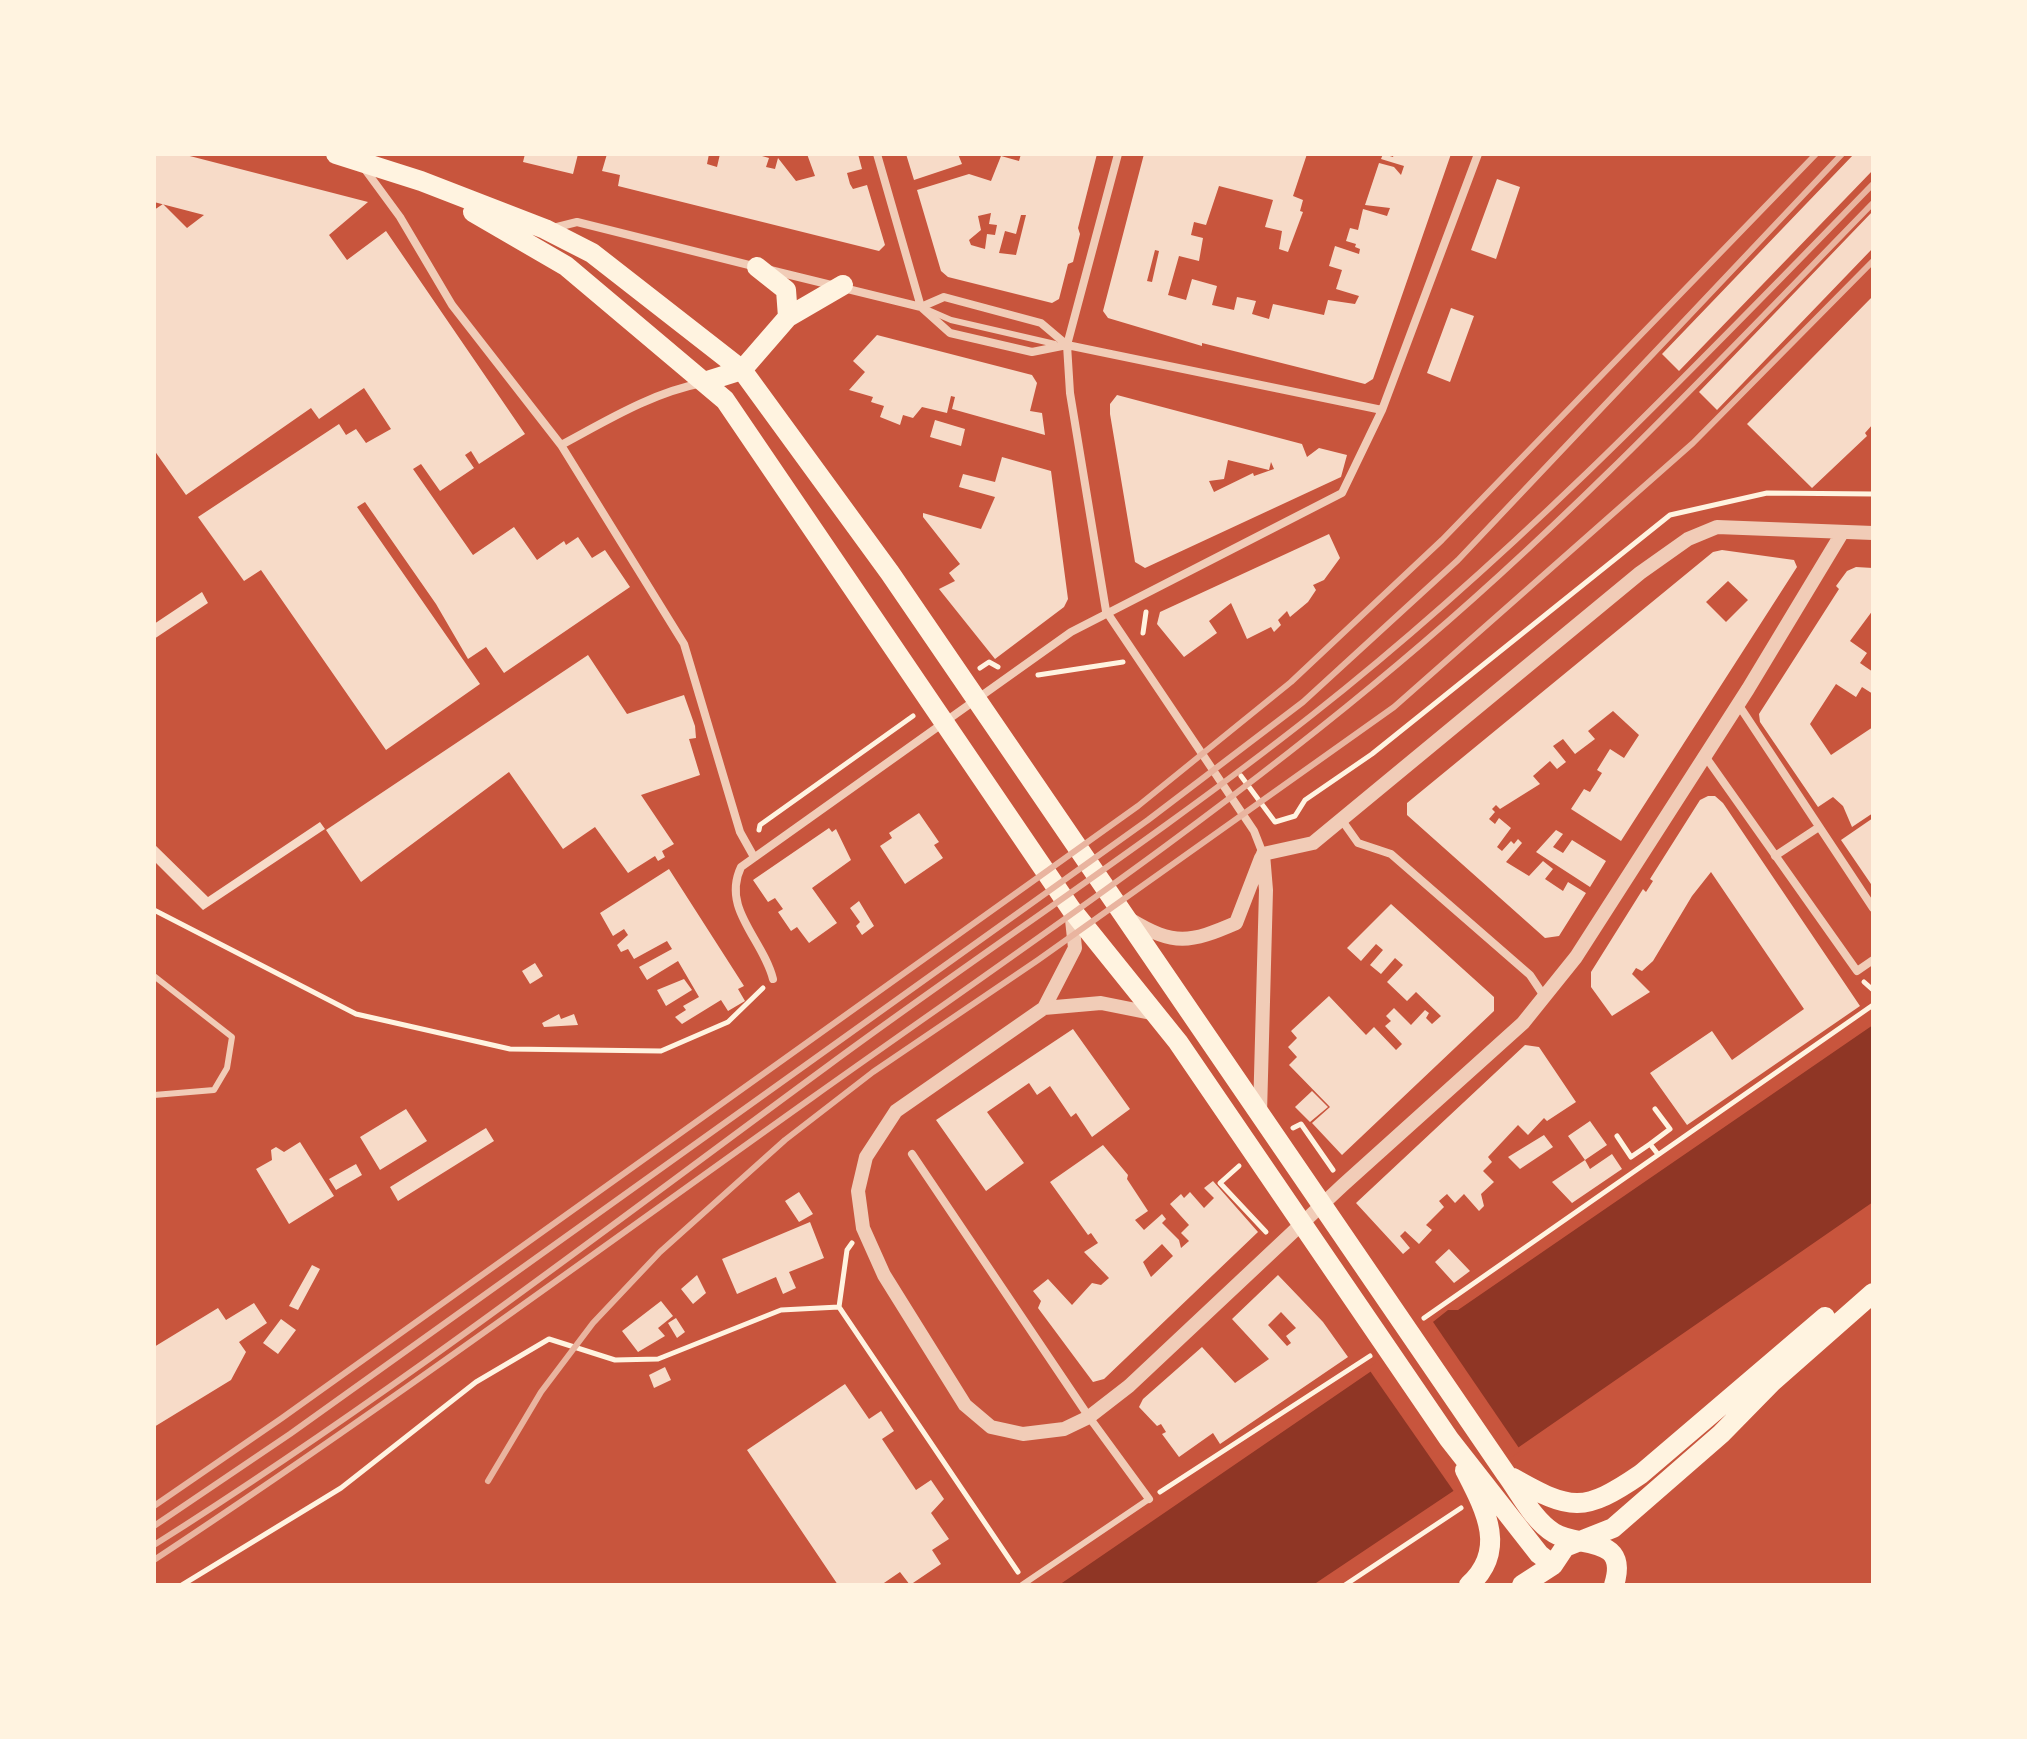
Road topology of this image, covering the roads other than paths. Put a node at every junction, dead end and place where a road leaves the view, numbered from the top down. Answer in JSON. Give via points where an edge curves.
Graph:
{"nodes":[{"id":1,"x":336,"y":154,"type":"edge"},
{"id":2,"x":877,"y":154,"type":"edge"},
{"id":3,"x":1118,"y":154,"type":"edge"},
{"id":4,"x":1478,"y":154,"type":"edge"},
{"id":5,"x":357,"y":157,"type":"edge"},
{"id":6,"x":421,"y":181,"type":"junction"},
{"id":7,"x":545,"y":229,"type":"junction"},
{"id":8,"x":757,"y":267,"type":"junction"},
{"id":9,"x":843,"y":285,"type":"junction"},
{"id":10,"x":921,"y":307,"type":"junction"},
{"id":11,"x":788,"y":317,"type":"junction"},
{"id":12,"x":1067,"y":345,"type":"junction"},
{"id":13,"x":742,"y":370,"type":"junction"},
{"id":14,"x":704,"y":382,"type":"junction"},
{"id":15,"x":1382,"y":410,"type":"junction"},
{"id":16,"x":561,"y":445,"type":"junction"},
{"id":17,"x":1842,"y":533,"type":"junction"},
{"id":18,"x":1873,"y":533,"type":"edge"},
{"id":19,"x":1106,"y":611,"type":"junction"},
{"id":20,"x":1738,"y":704,"type":"junction"},
{"id":21,"x":1705,"y":756,"type":"junction"},
{"id":22,"x":1341,"y":819,"type":"junction"},
{"id":23,"x":1819,"y":827,"type":"junction"},
{"id":24,"x":1263,"y":854,"type":"junction"},
{"id":25,"x":1775,"y":856,"type":"junction"},
{"id":26,"x":754,"y":857,"type":"junction"},
{"id":27,"x":1873,"y":908,"type":"edge"},
{"id":28,"x":1123,"y":915,"type":"junction"},
{"id":29,"x":1083,"y":943,"type":"junction"},
{"id":30,"x":1873,"y":960,"type":"edge"},
{"id":31,"x":154,"y":976,"type":"edge"},
{"id":32,"x":773,"y":979,"type":"road end"},
{"id":33,"x":1544,"y":996,"type":"junction"},
{"id":34,"x":1044,"y":1008,"type":"junction"},
{"id":35,"x":1156,"y":1014,"type":"junction"},
{"id":36,"x":154,"y":1095,"type":"edge"},
{"id":37,"x":1260,"y":1114,"type":"junction"},
{"id":38,"x":912,"y":1154,"type":"dead end"},
{"id":39,"x":1873,"y":1277,"type":"edge"},
{"id":40,"x":1873,"y":1293,"type":"edge"},
{"id":41,"x":1089,"y":1417,"type":"junction"},
{"id":42,"x":1491,"y":1484,"type":"junction"},
{"id":43,"x":1149,"y":1499,"type":"joint"},
{"id":44,"x":1584,"y":1540,"type":"junction"},
{"id":45,"x":1554,"y":1575,"type":"edge"},
{"id":46,"x":1618,"y":1581,"type":"edge"},
{"id":47,"x":1024,"y":1584,"type":"edge"},
{"id":48,"x":1469,"y":1585,"type":"edge"},
{"id":49,"x":1522,"y":1585,"type":"edge"}],
"edges":[{"from":1,"to":5,"type":"main road"},
{"from":2,"to":10,"type":"street"},
{"from":3,"to":12,"type":"street"},
{"from":4,"to":15,"type":"street"},
{"from":5,"to":6,"type":"main road"},
{"from":5,"to":16,"type":"street","via":[[452,305]]},
{"from":6,"to":7,"type":"main road"},
{"from":6,"to":14,"type":"main road","via":[[566,266]]},
{"from":7,"to":8,"type":"street","via":[[577,222]]},
{"from":7,"to":13,"type":"main road","via":[[592,253]]},
{"from":8,"to":9,"type":"street"},
{"from":8,"to":11,"type":"main road","via":[[786,290]]},
{"from":9,"to":10,"type":"street"},
{"from":9,"to":11,"type":"main road"},
{"from":10,"to":12,"type":"street","via":[[950,333],[1032,352]]},
{"from":10,"to":12,"type":"street","via":[[944,297],[958,300],[1041,323]]},
{"from":11,"to":13,"type":"main road"},
{"from":12,"to":15,"type":"street"},
{"from":12,"to":19,"type":"street"},
{"from":13,"to":14,"type":"main road"},
{"from":13,"to":28,"type":"main road","via":[[890,573]]},
{"from":14,"to":16,"type":"street","via":[[674,388]]},
{"from":14,"to":29,"type":"main road","via":[[725,400],[1071,909]]},
{"from":15,"to":19,"type":"street","via":[[1342,493]]},
{"from":16,"to":26,"type":"street","via":[[684,644],[740,832]]},
{"from":17,"to":18,"type":"street"},
{"from":17,"to":20,"type":"street"},
{"from":17,"to":22,"type":"street","via":[[1717,527],[1688,539]]},
{"from":19,"to":24,"type":"street","via":[[1254,831]]},
{"from":19,"to":26,"type":"street"},
{"from":20,"to":21,"type":"street"},
{"from":20,"to":23,"type":"street"},
{"from":21,"to":25,"type":"street"},
{"from":21,"to":33,"type":"street","via":[[1576,957]]},
{"from":22,"to":24,"type":"street","via":[[1313,843]]},
{"from":22,"to":33,"type":"street","via":[[1358,843],[1391,854],[1530,975]]},
{"from":23,"to":25,"type":"street"},
{"from":23,"to":27,"type":"street"},
{"from":24,"to":28,"type":"street","via":[[1236,923],[1197,940],[1161,938]]},
{"from":24,"to":37,"type":"street"},
{"from":25,"to":30,"type":"street","via":[[1857,971]]},
{"from":26,"to":32,"type":"street","via":[[733,883],[734,902]]},
{"from":28,"to":37,"type":"main road"},
{"from":29,"to":34,"type":"street"},
{"from":29,"to":35,"type":"main road"},
{"from":31,"to":36,"type":"lane","via":[[232,1037],[227,1068],[214,1090]]},
{"from":33,"to":41,"type":"street","via":[[1523,1023]]},
{"from":34,"to":35,"type":"street","via":[[1101,1003]]},
{"from":34,"to":41,"type":"street","via":[[896,1111],[875,1139],[860,1177],[863,1228],[884,1275],[965,1405],[991,1427],[1023,1434],[1064,1429]]},
{"from":35,"to":42,"type":"main road","via":[[1449,1439]]},
{"from":37,"to":42,"type":"main road","via":[[1405,1322]]},
{"from":38,"to":41,"type":"street"},
{"from":39,"to":42,"type":"main road","via":[[1613,1493],[1589,1503],[1555,1501]]},
{"from":40,"to":44,"type":"main road","via":[[1624,1519]]},
{"from":41,"to":43,"type":"street"},
{"from":42,"to":44,"type":"main road","via":[[1556,1535]]},
{"from":42,"to":45,"type":"main road"},
{"from":42,"to":48,"type":"main road","via":[[1491,1543],[1487,1561]]},
{"from":43,"to":47,"type":"lane"},
{"from":44,"to":45,"type":"main road","via":[[1565,1547]]},
{"from":44,"to":46,"type":"main road","via":[[1611,1553]]},
{"from":45,"to":49,"type":"main road"}]}
